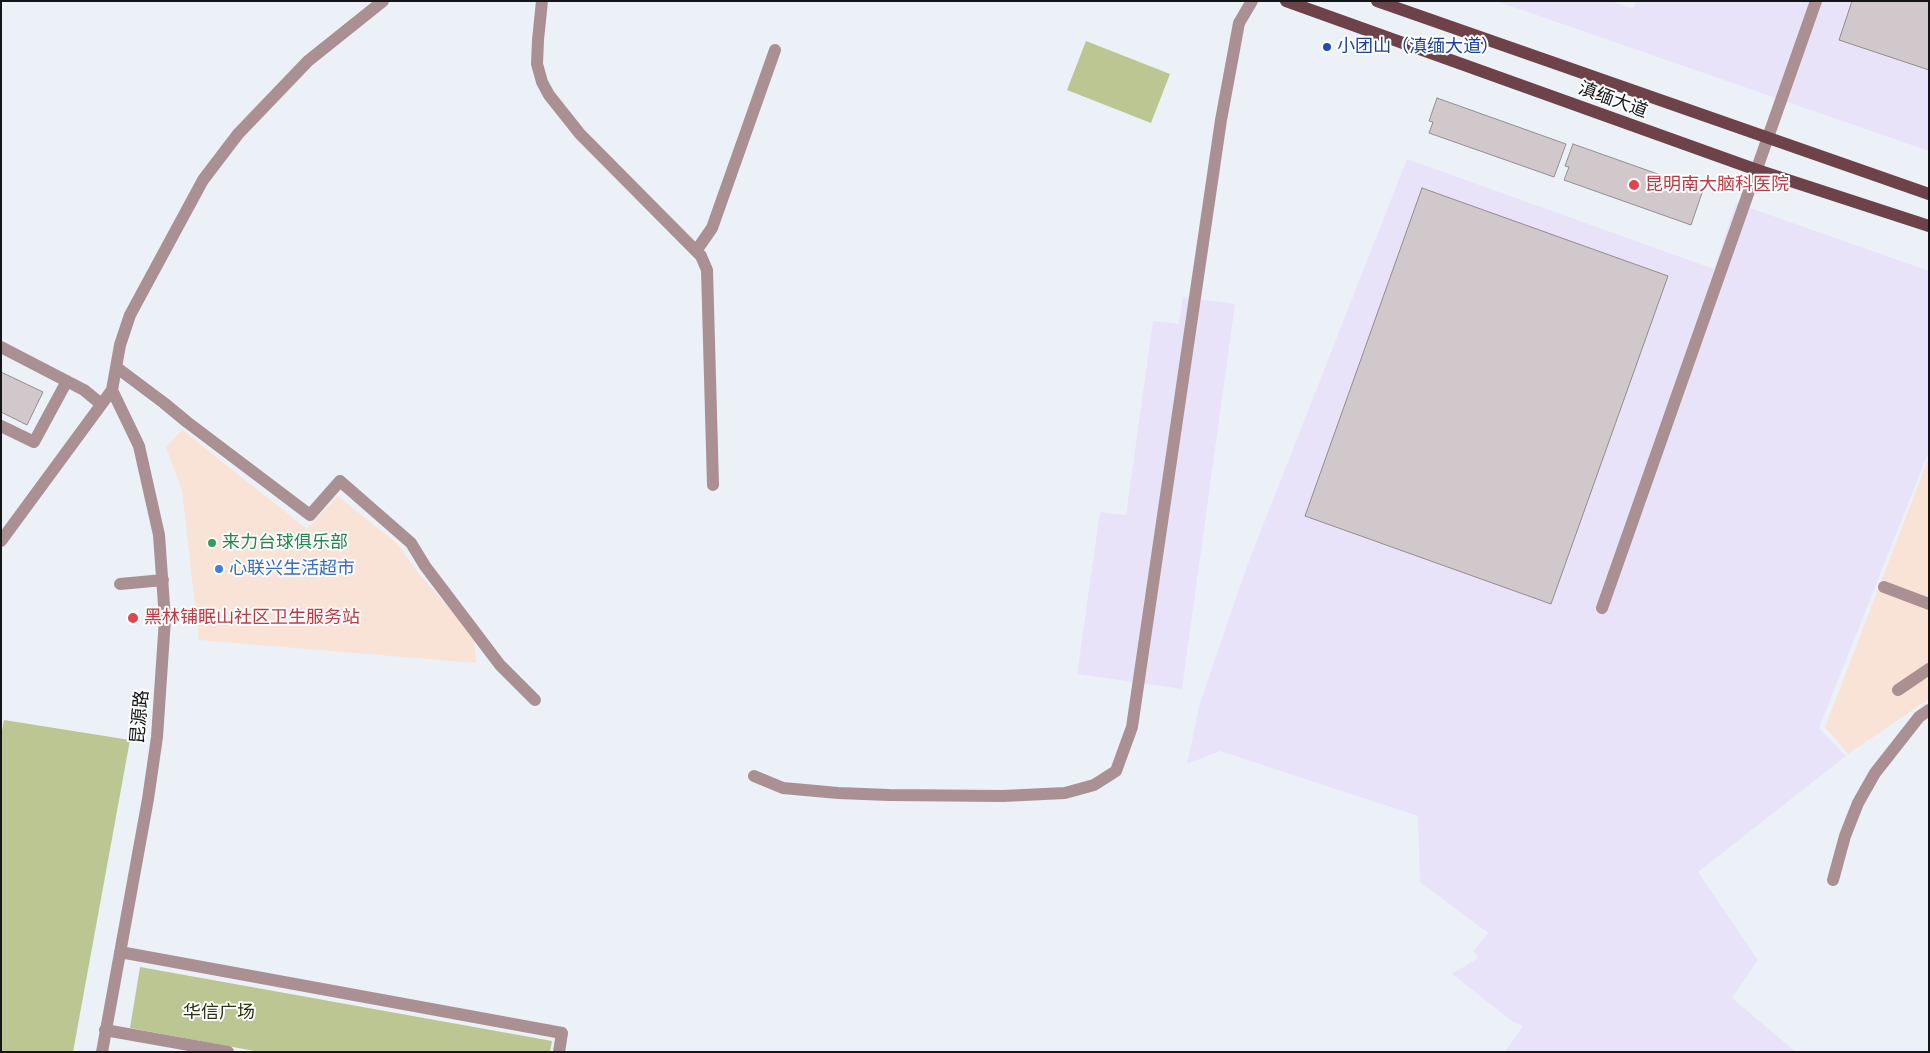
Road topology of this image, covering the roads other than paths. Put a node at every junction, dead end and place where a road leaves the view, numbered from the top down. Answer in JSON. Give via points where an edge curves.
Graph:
{"nodes":[{"id":1,"x":383,"y":1,"type":"edge"},
{"id":2,"x":542,"y":1,"type":"edge"},
{"id":3,"x":1252,"y":1,"type":"edge"},
{"id":4,"x":1286,"y":1,"type":"edge"},
{"id":5,"x":1377,"y":1,"type":"edge"},
{"id":6,"x":1816,"y":1,"type":"edge"},
{"id":7,"x":775,"y":50,"type":"dead end"},
{"id":8,"x":1766,"y":138,"type":"junction"},
{"id":9,"x":1757,"y":170,"type":"junction"},
{"id":10,"x":1929,"y":194,"type":"edge"},
{"id":11,"x":1929,"y":226,"type":"edge"},
{"id":12,"x":696,"y":251,"type":"junction"},
{"id":13,"x":1,"y":347,"type":"edge"},
{"id":14,"x":116,"y":368,"type":"junction"},
{"id":15,"x":67,"y":381,"type":"junction"},
{"id":16,"x":112,"y":390,"type":"junction"},
{"id":17,"x":101,"y":404,"type":"junction"},
{"id":18,"x":1,"y":426,"type":"edge"},
{"id":19,"x":713,"y":485,"type":"dead end"},
{"id":20,"x":1,"y":541,"type":"edge"},
{"id":21,"x":163,"y":580,"type":"junction"},
{"id":22,"x":120,"y":584,"type":"dead end"},
{"id":23,"x":1884,"y":587,"type":"dead end"},
{"id":24,"x":1929,"y":604,"type":"edge"},
{"id":25,"x":1602,"y":608,"type":"dead end"},
{"id":26,"x":1929,"y":669,"type":"edge"},
{"id":27,"x":1898,"y":690,"type":"dead end"},
{"id":28,"x":535,"y":700,"type":"dead end"},
{"id":29,"x":1929,"y":710,"type":"edge"},
{"id":30,"x":754,"y":776,"type":"dead end"},
{"id":31,"x":1833,"y":880,"type":"dead end"},
{"id":32,"x":120,"y":952,"type":"junction"},
{"id":33,"x":106,"y":1030,"type":"junction"},
{"id":34,"x":102,"y":1052,"type":"edge"},
{"id":35,"x":228,"y":1052,"type":"edge"},
{"id":36,"x":559,"y":1052,"type":"edge"}],
"edges":[{"from":1,"to":14,"type":"street","via":[[308,61],[238,134],[203,180],[130,315]]},
{"from":2,"to":12,"type":"street","via":[[537,64],[549,95],[580,134]]},
{"from":3,"to":30,"type":"street","via":[[1240,23],[1221,120],[1132,727],[1116,771],[1094,785],[1065,794],[1003,796],[889,795],[783,788]]},
{"from":4,"to":9,"type":"main road","name":"滇缅大道"},
{"from":5,"to":8,"type":"main road","name":"滇缅大道"},
{"from":6,"to":8,"type":"street"},
{"from":7,"to":12,"type":"street","via":[[712,228]]},
{"from":8,"to":9,"type":"street"},
{"from":8,"to":10,"type":"main road","name":"滇缅大道"},
{"from":9,"to":11,"type":"main road","name":"滇缅大道"},
{"from":9,"to":25,"type":"street"},
{"from":12,"to":19,"type":"street","via":[[707,270]]},
{"from":13,"to":15,"type":"street"},
{"from":14,"to":16,"type":"street"},
{"from":14,"to":28,"type":"street","via":[[310,515],[340,481],[411,543],[500,665]]},
{"from":15,"to":17,"type":"street"},
{"from":15,"to":18,"type":"street","via":[[34,442]]},
{"from":16,"to":17,"type":"street"},
{"from":16,"to":21,"type":"street","name":"昆源路","via":[[139,446],[159,535]]},
{"from":17,"to":20,"type":"street"},
{"from":21,"to":22,"type":"street"},
{"from":21,"to":32,"type":"street","name":"昆源路","via":[[165,619],[157,737]]},
{"from":23,"to":24,"type":"street"},
{"from":26,"to":27,"type":"street"},
{"from":29,"to":31,"type":"street","via":[[1919,717],[1875,773],[1858,803],[1844,836]]},
{"from":32,"to":33,"type":"street","name":"昆源路"},
{"from":32,"to":36,"type":"street","via":[[562,1033]]},
{"from":33,"to":34,"type":"street","name":"昆源路"},
{"from":33,"to":35,"type":"street"}]}
